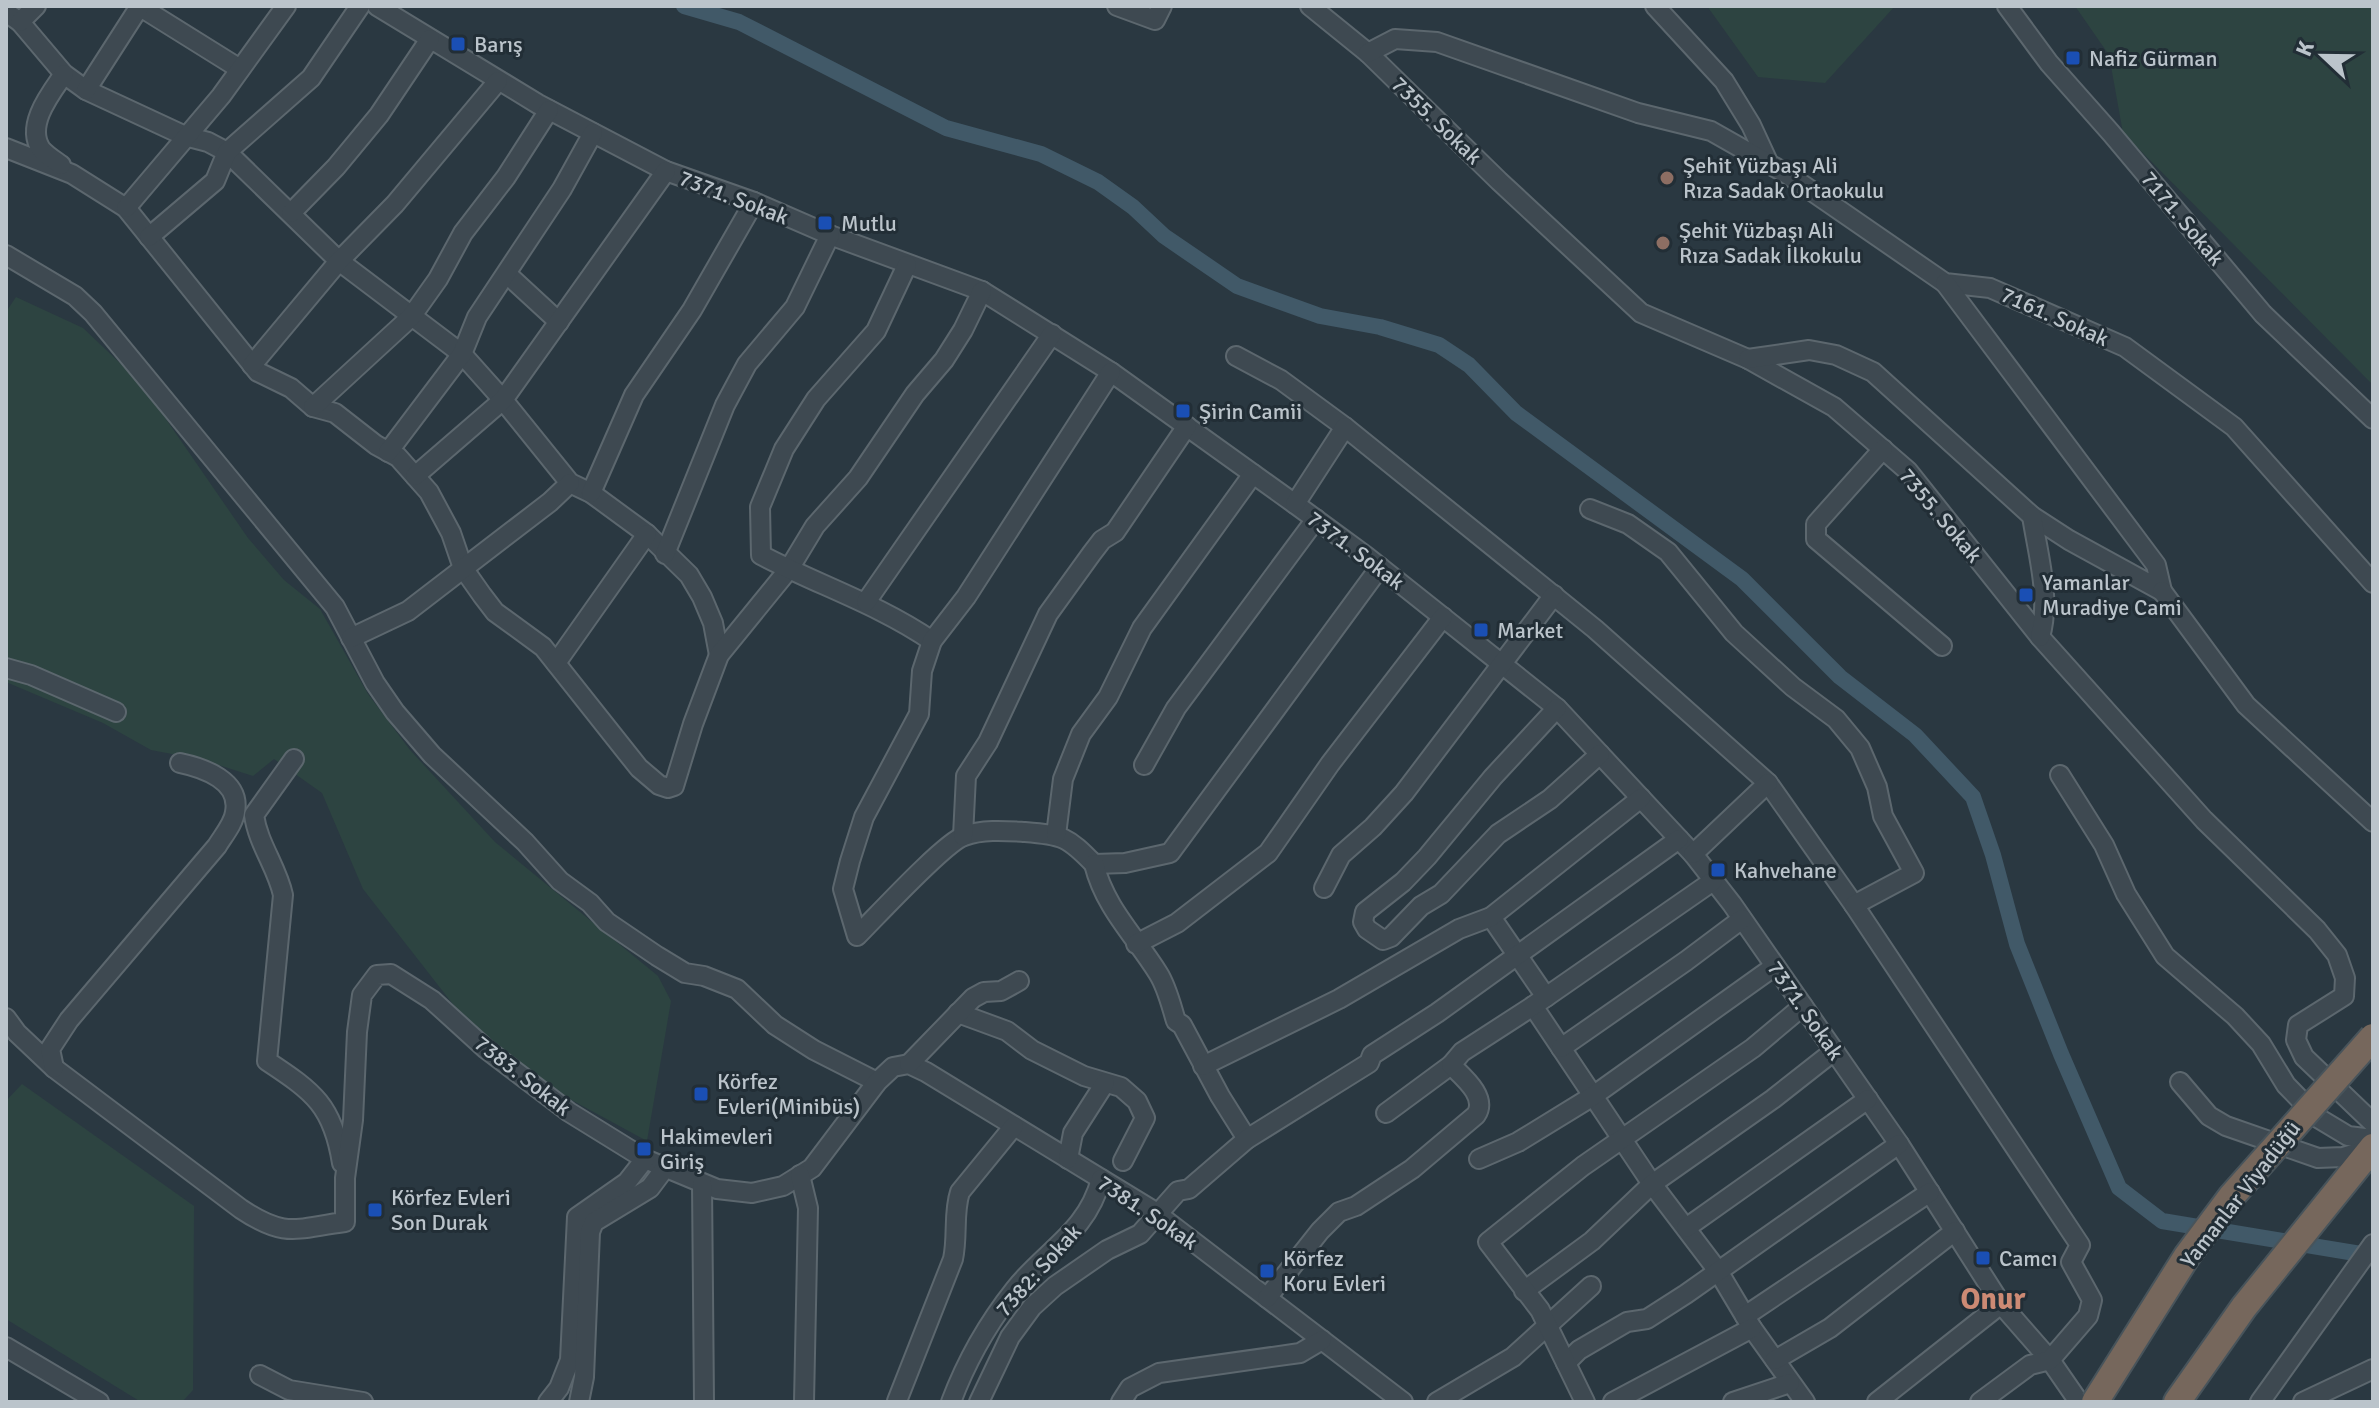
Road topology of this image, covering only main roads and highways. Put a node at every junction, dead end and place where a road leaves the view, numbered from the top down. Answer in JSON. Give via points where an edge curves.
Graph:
{"nodes":[{"id":1,"x":2373,"y":1037,"type":"edge"},
{"id":2,"x":2373,"y":1147,"type":"edge"},
{"id":3,"x":2095,"y":1402,"type":"edge"},
{"id":4,"x":2177,"y":1402,"type":"edge"}],
"edges":[{"from":1,"to":3,"type":"highway","name":"Yamanlar Viyadüğü","bridge":true,"via":[[2231,1197],[2187,1256]]},
{"from":2,"to":4,"type":"highway","via":[[2244,1307]]}]}
